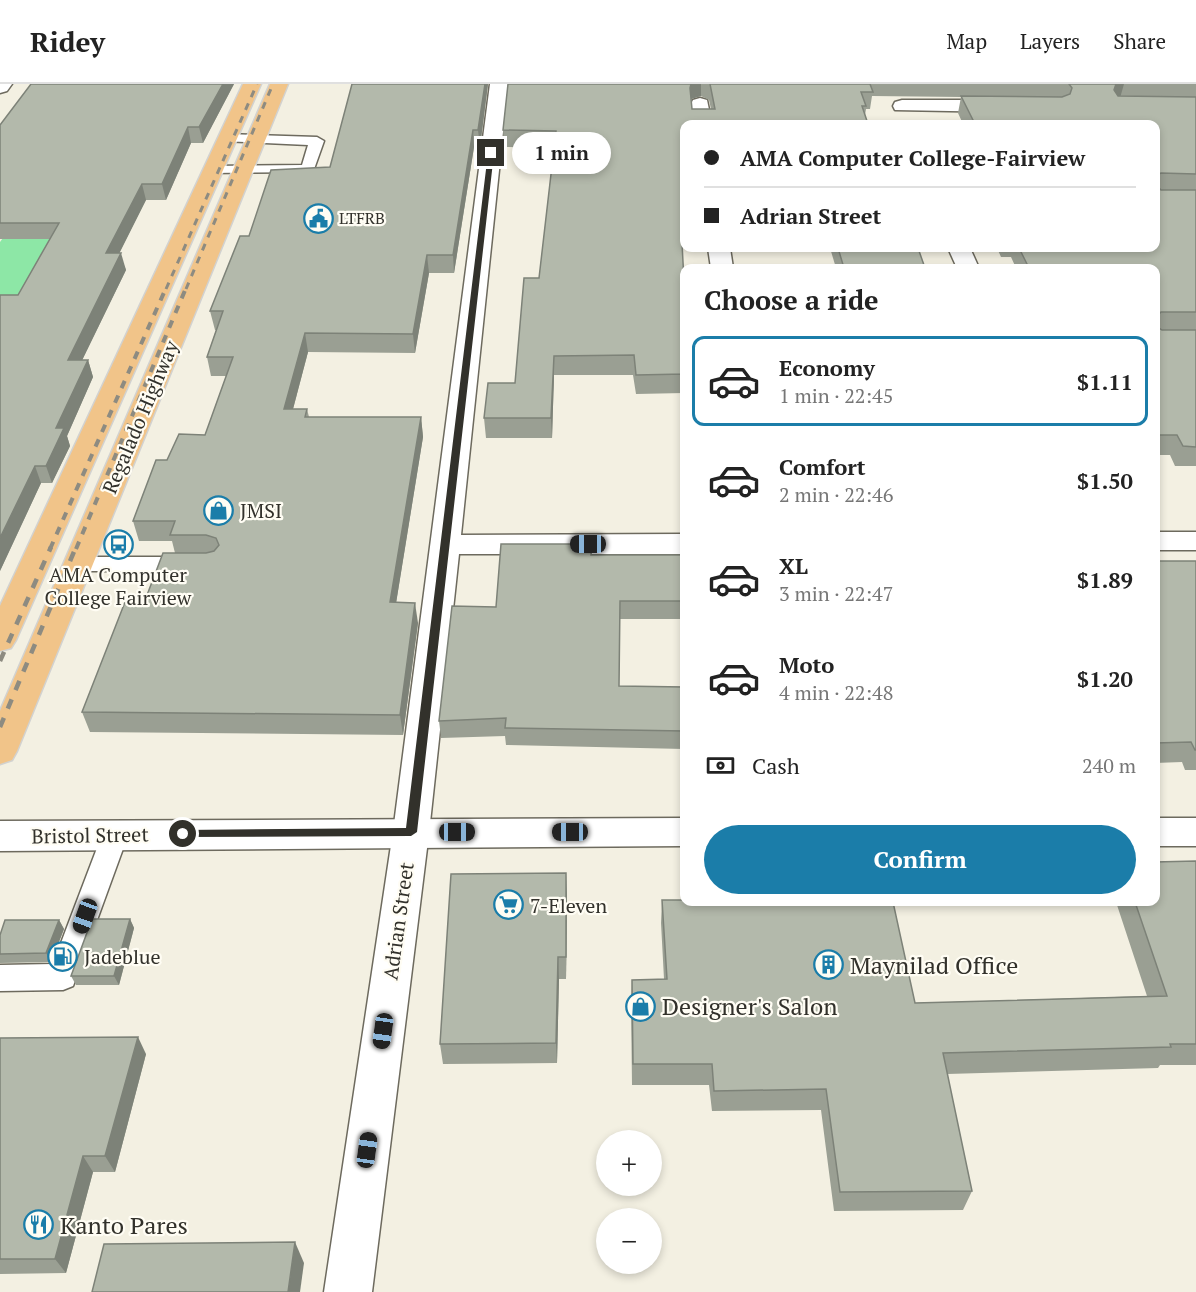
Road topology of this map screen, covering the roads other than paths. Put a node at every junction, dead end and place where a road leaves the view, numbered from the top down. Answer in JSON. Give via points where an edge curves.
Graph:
{"nodes":[{"id":1,"x":252,"y":84,"type":"edge"},
{"id":2,"x":279,"y":84,"type":"edge"},
{"id":3,"x":500,"y":84,"type":"edge"},
{"id":4,"x":894,"y":84,"type":"edge"},
{"id":5,"x":700,"y":104,"type":"dead end"},
{"id":6,"x":902,"y":106,"type":"junction"},
{"id":7,"x":1021,"y":106,"type":"edge"},
{"id":8,"x":702,"y":120,"type":"edge"},
{"id":9,"x":908,"y":120,"type":"edge"},
{"id":10,"x":227,"y":138,"type":"junction"},
{"id":11,"x":257,"y":138,"type":"junction"},
{"id":12,"x":213,"y":170,"type":"junction"},
{"id":13,"x":243,"y":170,"type":"junction"},
{"id":14,"x":1160,"y":541,"type":"edge"},
{"id":15,"x":1196,"y":541,"type":"edge"},
{"id":16,"x":680,"y":544,"type":"edge"},
{"id":17,"x":445,"y":545,"type":"junction"},
{"id":18,"x":78,"y":564,"type":"junction"},
{"id":19,"x":211,"y":564,"type":"edge"},
{"id":20,"x":0,"y":640,"type":"edge"},
{"id":21,"x":0,"y":751,"type":"edge"},
{"id":22,"x":411,"y":832,"type":"junction"},
{"id":23,"x":680,"y":832,"type":"edge"},
{"id":24,"x":1160,"y":832,"type":"edge"},
{"id":25,"x":1196,"y":832,"type":"edge"},
{"id":26,"x":115,"y":835,"type":"junction"},
{"id":27,"x":0,"y":836,"type":"edge"},
{"id":28,"x":0,"y":978,"type":"edge"},
{"id":29,"x":348,"y":1292,"type":"edge"}],
"edges":[{"from":1,"to":10,"type":"main road","name":"Regalado Highway"},
{"from":2,"to":11,"type":"main road","name":"Regalado Highway"},
{"from":3,"to":17,"type":"street","name":"Adrian Street"},
{"from":4,"to":6,"type":"street"},
{"from":5,"to":8,"type":"street"},
{"from":6,"to":7,"type":"street"},
{"from":6,"to":9,"type":"street"},
{"from":10,"to":11,"type":"lane"},
{"from":10,"to":12,"type":"main road","name":"Regalado Highway"},
{"from":11,"to":13,"type":"main road","name":"Regalado Highway"},
{"from":11,"to":13,"type":"lane","via":[[316,141],[308,169]]},
{"from":12,"to":13,"type":"lane"},
{"from":12,"to":20,"type":"main road","name":"Regalado Highway"},
{"from":13,"to":18,"type":"main road","name":"Regalado Highway"},
{"from":14,"to":15,"type":"street"},
{"from":16,"to":17,"type":"street"},
{"from":17,"to":22,"type":"street","name":"Adrian Street"},
{"from":18,"to":19,"type":"lane"},
{"from":18,"to":21,"type":"main road","name":"Regalado Highway"},
{"from":22,"to":23,"type":"street","name":"Bristol Street"},
{"from":22,"to":26,"type":"street","name":"Bristol Street"},
{"from":22,"to":29,"type":"street","name":"Adrian Street"},
{"from":24,"to":25,"type":"street"},
{"from":26,"to":27,"type":"street","name":"Bristol Street"},
{"from":26,"to":28,"type":"lane","via":[[63,977]]}]}
